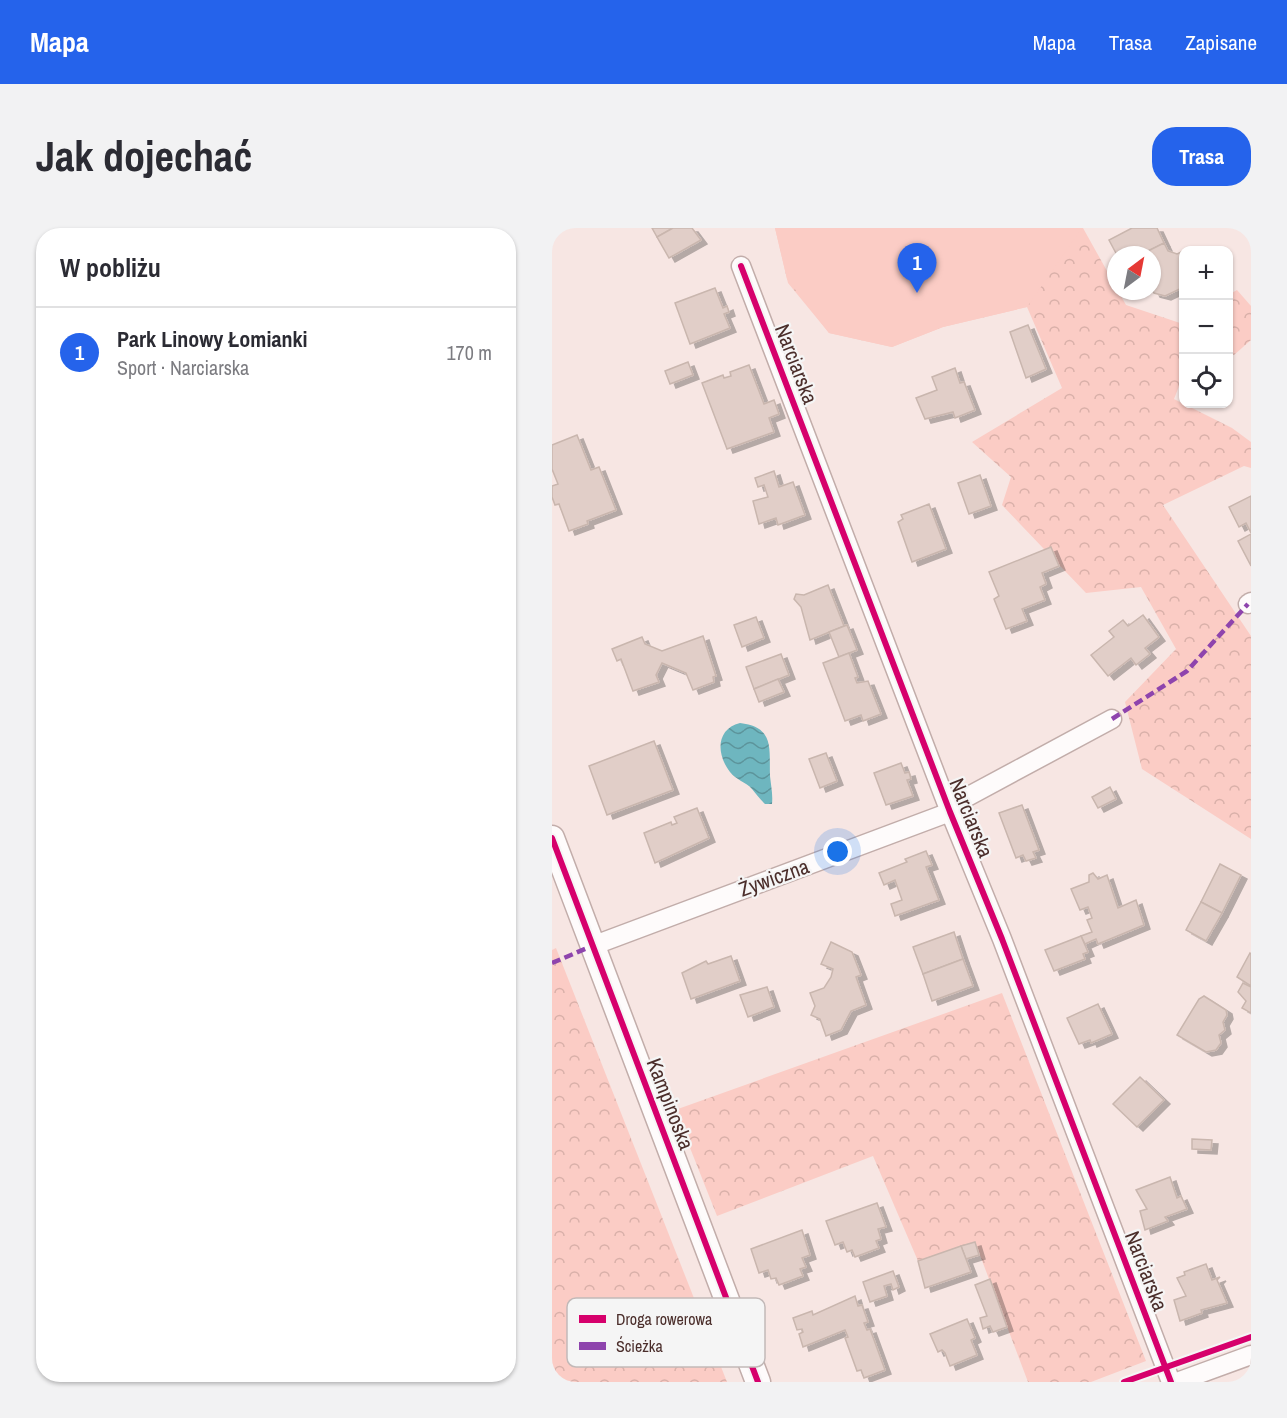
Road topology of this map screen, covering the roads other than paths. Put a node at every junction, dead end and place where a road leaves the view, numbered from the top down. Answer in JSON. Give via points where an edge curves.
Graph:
{"nodes":[{"id":1,"x":741,"y":266,"type":"dead end"},
{"id":2,"x":1112,"y":719,"type":"dead end"},
{"id":3,"x":950,"y":812,"type":"junction"},
{"id":4,"x":552,"y":838,"type":"edge"},
{"id":5,"x":592,"y":946,"type":"junction"},
{"id":6,"x":726,"y":1298,"type":"edge"},
{"id":7,"x":1251,"y":1355,"type":"edge"},
{"id":8,"x":752,"y":1367,"type":"edge"},
{"id":9,"x":758,"y":1382,"type":"edge"},
{"id":10,"x":1171,"y":1382,"type":"edge"},
{"id":11,"x":1177,"y":1382,"type":"edge"}],
"edges":[{"from":1,"to":3,"type":"street","name":"Narciarska"},
{"from":2,"to":3,"type":"street","name":"Żywiczna","via":[[967,797]]},
{"from":3,"to":5,"type":"street","name":"Żywiczna"},
{"from":3,"to":10,"type":"street","name":"Narciarska"},
{"from":4,"to":5,"type":"main road","name":"Kampinoska"},
{"from":5,"to":6,"type":"main road","name":"Kampinoska"},
{"from":7,"to":11,"type":"street"},
{"from":8,"to":9,"type":"main road","name":"Kampinoska"}]}
